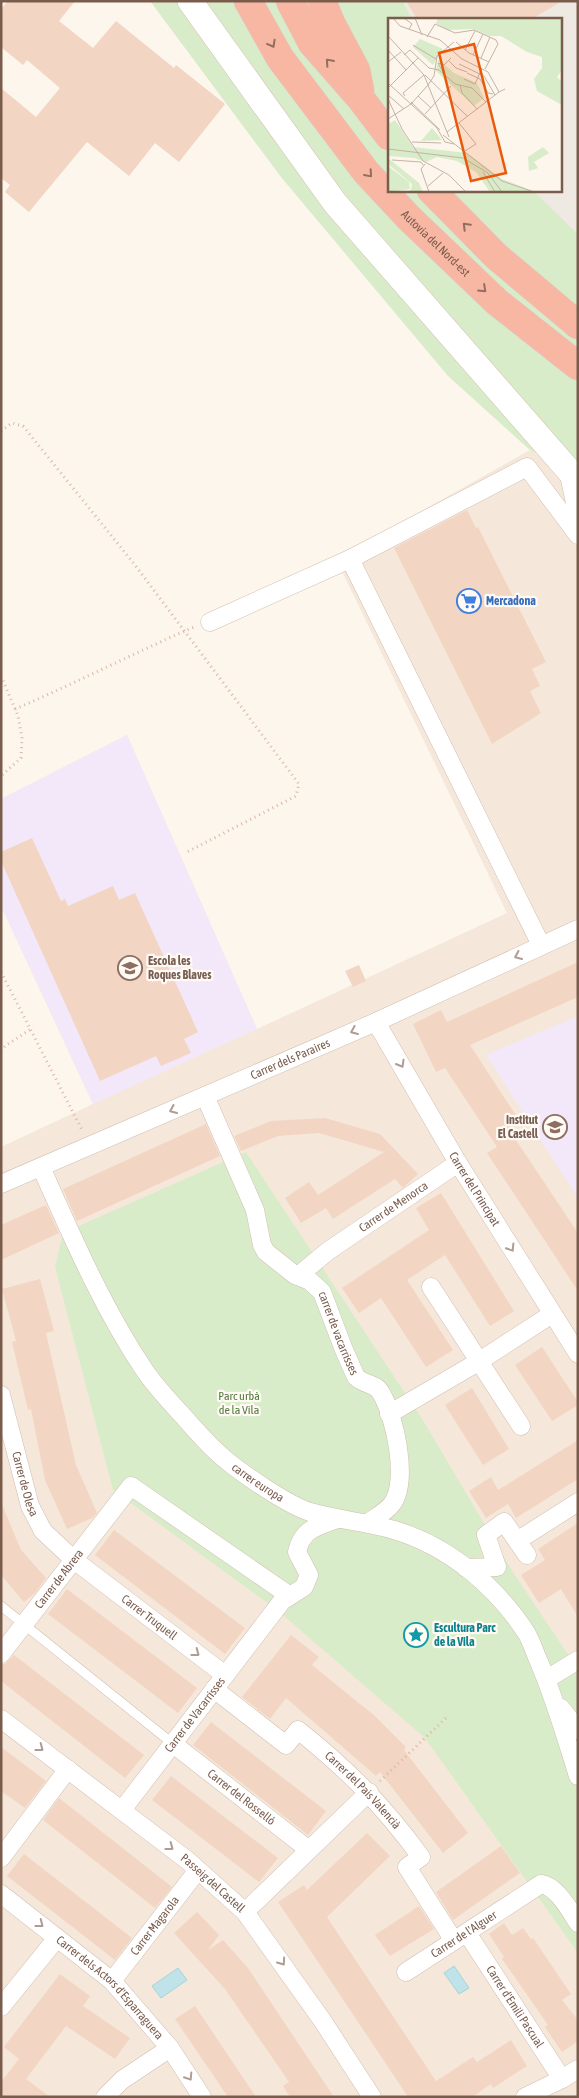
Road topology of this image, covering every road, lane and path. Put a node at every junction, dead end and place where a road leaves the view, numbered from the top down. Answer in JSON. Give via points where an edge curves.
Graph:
{"nodes":[{"id":1,"x":190,"y":1,"type":"edge"},
{"id":2,"x":248,"y":1,"type":"edge"},
{"id":3,"x":290,"y":1,"type":"edge"},
{"id":4,"x":322,"y":1,"type":"edge"},
{"id":5,"x":361,"y":99,"type":"junction"},
{"id":6,"x":388,"y":135,"type":"edge"},
{"id":7,"x":432,"y":191,"type":"edge"},
{"id":8,"x":578,"y":325,"type":"edge"},
{"id":9,"x":578,"y":366,"type":"edge"},
{"id":10,"x":1,"y":431,"type":"edge"},
{"id":11,"x":573,"y":474,"type":"edge"},
{"id":12,"x":578,"y":517,"type":"edge"},
{"id":13,"x":578,"y":535,"type":"edge"},
{"id":14,"x":350,"y":559,"type":"junction"},
{"id":15,"x":210,"y":622,"type":"joint"},
{"id":16,"x":184,"y":631,"type":"junction"},
{"id":17,"x":1,"y":676,"type":"edge"},
{"id":18,"x":15,"y":709,"type":"junction"},
{"id":19,"x":1,"y":776,"type":"edge"},
{"id":20,"x":187,"y":852,"type":"dead end"},
{"id":21,"x":578,"y":929,"type":"edge"},
{"id":22,"x":541,"y":946,"type":"junction"},
{"id":23,"x":1,"y":972,"type":"edge"},
{"id":24,"x":376,"y":1022,"type":"junction"},
{"id":25,"x":31,"y":1029,"type":"junction"},
{"id":26,"x":1,"y":1051,"type":"edge"},
{"id":27,"x":205,"y":1096,"type":"junction"},
{"id":28,"x":90,"y":1146,"type":"junction"},
{"id":29,"x":458,"y":1163,"type":"junction"},
{"id":30,"x":41,"y":1167,"type":"junction"},
{"id":31,"x":1,"y":1184,"type":"edge"},
{"id":32,"x":298,"y":1276,"type":"junction"},
{"id":33,"x":431,"y":1287,"type":"dead end"},
{"id":34,"x":552,"y":1314,"type":"junction"},
{"id":35,"x":578,"y":1354,"type":"edge"},
{"id":36,"x":478,"y":1362,"type":"junction"},
{"id":37,"x":1,"y":1395,"type":"edge"},
{"id":38,"x":389,"y":1414,"type":"junction"},
{"id":39,"x":4,"y":1419,"type":"edge"},
{"id":40,"x":521,"y":1426,"type":"dead end"},
{"id":41,"x":578,"y":1502,"type":"edge"},
{"id":42,"x":337,"y":1519,"type":"junction"},
{"id":43,"x":368,"y":1523,"type":"junction"},
{"id":44,"x":74,"y":1560,"type":"junction"},
{"id":45,"x":466,"y":1568,"type":"junction"},
{"id":46,"x":297,"y":1591,"type":"junction"},
{"id":47,"x":1,"y":1606,"type":"edge"},
{"id":48,"x":23,"y":1625,"type":"junction"},
{"id":49,"x":1,"y":1654,"type":"edge"},
{"id":50,"x":578,"y":1660,"type":"edge"},
{"id":51,"x":225,"y":1675,"type":"junction"},
{"id":52,"x":546,"y":1679,"type":"junction"},
{"id":53,"x":214,"y":1690,"type":"junction"},
{"id":54,"x":555,"y":1699,"type":"junction"},
{"id":55,"x":447,"y":1717,"type":"dead end"},
{"id":56,"x":1,"y":1719,"type":"edge"},
{"id":57,"x":578,"y":1730,"type":"edge"},
{"id":58,"x":172,"y":1743,"type":"junction"},
{"id":59,"x":68,"y":1769,"type":"junction"},
{"id":60,"x":578,"y":1776,"type":"edge"},
{"id":61,"x":369,"y":1792,"type":"junction"},
{"id":62,"x":122,"y":1810,"type":"junction"},
{"id":63,"x":309,"y":1850,"type":"junction"},
{"id":64,"x":421,"y":1857,"type":"joint"},
{"id":65,"x":1,"y":1858,"type":"edge"},
{"id":66,"x":198,"y":1870,"type":"junction"},
{"id":67,"x":1,"y":1894,"type":"edge"},
{"id":68,"x":245,"y":1912,"type":"junction"},
{"id":69,"x":578,"y":1923,"type":"edge"},
{"id":70,"x":460,"y":1937,"type":"junction"},
{"id":71,"x":57,"y":1938,"type":"junction"},
{"id":72,"x":406,"y":1972,"type":"dead end"},
{"id":73,"x":112,"y":1981,"type":"junction"},
{"id":74,"x":1,"y":2007,"type":"edge"},
{"id":75,"x":170,"y":2048,"type":"junction"},
{"id":76,"x":578,"y":2069,"type":"edge"},
{"id":77,"x":562,"y":2079,"type":"junction"},
{"id":78,"x":105,"y":2097,"type":"edge"},
{"id":79,"x":202,"y":2097,"type":"edge"},
{"id":80,"x":372,"y":2097,"type":"edge"},
{"id":81,"x":525,"y":2097,"type":"edge"}],
"edges":[{"from":1,"to":11,"type":"main road","via":[[335,203]]},
{"from":2,"to":9,"type":"highway","name":"Autovia del Nord-est","one_way":true,"via":[[280,58],[366,172],[497,302]]},
{"from":5,"to":3,"type":"highway","one_way":true,"via":[[312,43]]},
{"from":4,"to":5,"type":"highway","via":[[356,70]]},
{"from":5,"to":6,"type":"highway"},
{"from":8,"to":7,"type":"highway","one_way":true,"via":[[496,256]]},
{"from":10,"to":16,"type":"path","via":[[12,423],[23,426]]},
{"from":11,"to":12,"type":"street"},
{"from":13,"to":14,"type":"street","via":[[527,467]]},
{"from":14,"to":15,"type":"street"},
{"from":14,"to":22,"type":"street"},
{"from":15,"to":16,"type":"path"},
{"from":16,"to":18,"type":"path"},
{"from":16,"to":20,"type":"path","via":[[299,784],[296,796]]},
{"from":17,"to":18,"type":"path"},
{"from":18,"to":19,"type":"path","via":[[22,738],[21,758]]},
{"from":21,"to":22,"type":"street","name":"Carrer dels Paraires"},
{"from":22,"to":24,"type":"street","name":"Carrer dels Paraires","one_way":true},
{"from":23,"to":25,"type":"path"},
{"from":24,"to":27,"type":"street","name":"Carrer dels Paraires","one_way":true},
{"from":24,"to":29,"type":"street","name":"Carrer del Principat","one_way":true},
{"from":25,"to":26,"type":"path"},
{"from":25,"to":28,"type":"path"},
{"from":27,"to":28,"type":"street","name":"Carrer dels Paraires","one_way":true},
{"from":27,"to":32,"type":"street","name":"carrer de vacarrisses","via":[[255,1210],[262,1245],[266,1252]]},
{"from":28,"to":30,"type":"street","name":"Carrer dels Paraires"},
{"from":29,"to":32,"type":"street","name":"Carrer de Menorca","via":[[328,1251]]},
{"from":29,"to":34,"type":"street","name":"Carrer del Principat","one_way":true},
{"from":30,"to":31,"type":"street","name":"Carrer dels Paraires"},
{"from":30,"to":42,"type":"street","name":"carrer europa","via":[[98,1290],[146,1372],[167,1398],[225,1460],[307,1511]]},
{"from":32,"to":38,"type":"street","name":"carrer de vacarrisses","via":[[322,1292],[356,1377],[381,1393]]},
{"from":33,"to":36,"type":"street"},
{"from":34,"to":35,"type":"street","name":"Carrer del Principat"},
{"from":34,"to":36,"type":"street"},
{"from":36,"to":38,"type":"street"},
{"from":36,"to":40,"type":"street"},
{"from":37,"to":39,"type":"street","name":"Carrer de Olesa"},
{"from":38,"to":43,"type":"street","name":"carrer de vacarrisses","via":[[401,1465],[399,1488],[392,1504]]},
{"from":39,"to":44,"type":"street","name":"Carrer de Olesa","via":[[30,1506],[43,1531]]},
{"from":41,"to":45,"type":"street","via":[[522,1548],[504,1522],[486,1535],[497,1567]]},
{"from":42,"to":43,"type":"street","name":"carrer europa"},
{"from":42,"to":46,"type":"street","via":[[306,1532],[299,1541],[297,1552],[309,1575]]},
{"from":43,"to":45,"type":"street","name":"carrer europa","via":[[397,1530],[431,1544]]},
{"from":44,"to":46,"type":"street","name":"Carrer de Abrera","via":[[131,1486]]},
{"from":44,"to":48,"type":"street","name":"Carrer de Abrera"},
{"from":44,"to":51,"type":"street","name":"Carrer Truquell","one_way":true},
{"from":45,"to":52,"type":"street","name":"carrer europa","via":[[508,1608],[528,1636]]},
{"from":46,"to":51,"type":"street","name":"Carrer de Vacarrisses","via":[[282,1601]]},
{"from":47,"to":48,"type":"lane"},
{"from":48,"to":49,"type":"street","name":"Carrer de Abrera"},
{"from":48,"to":58,"type":"lane"},
{"from":50,"to":52,"type":"street"},
{"from":51,"to":53,"type":"street","name":"Carrer de Vacarrisses"},
{"from":52,"to":54,"type":"street","name":"carrer europa"},
{"from":53,"to":58,"type":"street","name":"Carrer de Vacarrisses"},
{"from":53,"to":61,"type":"street","name":"Carrer del Pais Valencià","via":[[286,1745],[298,1730]]},
{"from":54,"to":57,"type":"street"},
{"from":54,"to":60,"type":"street"},
{"from":55,"to":61,"type":"path"},
{"from":56,"to":59,"type":"street","name":"Passeig del Castell","one_way":true},
{"from":58,"to":62,"type":"street","name":"Carrer de Vacarrisses"},
{"from":58,"to":63,"type":"street","name":"Carrer del Rosselló"},
{"from":59,"to":62,"type":"street","name":"Passeig del Castell"},
{"from":59,"to":65,"type":"street"},
{"from":61,"to":63,"type":"street"},
{"from":61,"to":64,"type":"street","name":"Carrer del Pais Valencià"},
{"from":62,"to":66,"type":"street","name":"Passeig del Castell","one_way":true},
{"from":63,"to":68,"type":"street"},
{"from":64,"to":70,"type":"street","name":"Carrer d'Emili Pascual","via":[[407,1867]]},
{"from":66,"to":68,"type":"street","name":"Passeig del Castell"},
{"from":66,"to":73,"type":"street","name":"Carrer Magarola"},
{"from":67,"to":71,"type":"street","name":"Carrer dels Actors d'Esparraguera","one_way":true},
{"from":68,"to":80,"type":"street","name":"Passeig del Castell","one_way":true},
{"from":69,"to":70,"type":"street","name":"Carrer de l'Alguer","via":[[556,1892],[541,1884]]},
{"from":70,"to":72,"type":"street","name":"Carrer de l'Alguer"},
{"from":70,"to":77,"type":"street","name":"Carrer d'Emili Pascual"},
{"from":71,"to":73,"type":"street","name":"Carrer dels Actors d'Esparraguera"},
{"from":71,"to":74,"type":"street"},
{"from":73,"to":75,"type":"street","name":"Carrer dels Actors d'Esparraguera"},
{"from":75,"to":78,"type":"street","via":[[122,2080]]},
{"from":75,"to":79,"type":"street","name":"Carrer dels Actors d'Esparraguera","one_way":true},
{"from":76,"to":77,"type":"street"},
{"from":77,"to":81,"type":"street"}]}
